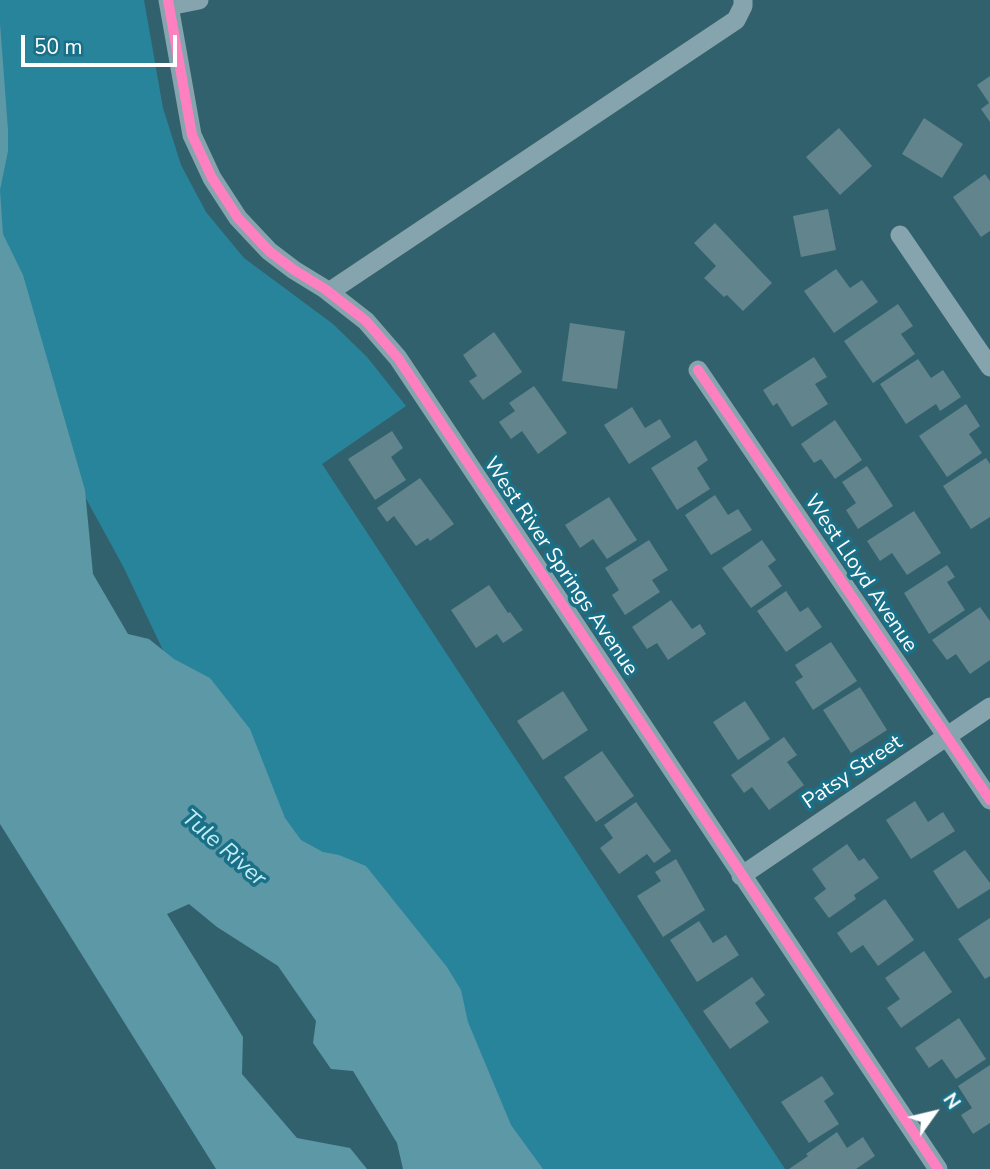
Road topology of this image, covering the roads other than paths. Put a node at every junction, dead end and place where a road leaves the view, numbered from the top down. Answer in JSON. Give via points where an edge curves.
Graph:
{"nodes":[{"id":1,"x":200,"y":0,"type":"edge"},
{"id":2,"x":743,"y":0,"type":"edge"},
{"id":3,"x":169,"y":3,"type":"edge"},
{"id":4,"x":900,"y":235,"type":"dead end"},
{"id":5,"x":329,"y":292,"type":"junction"},
{"id":6,"x":990,"y":367,"type":"edge"},
{"id":7,"x":698,"y":370,"type":"dead end"},
{"id":8,"x":990,"y":707,"type":"edge"},
{"id":9,"x":947,"y":736,"type":"junction"},
{"id":10,"x":990,"y":800,"type":"edge"},
{"id":11,"x":741,"y":876,"type":"junction"},
{"id":12,"x":938,"y":1169,"type":"edge"}],
"edges":[{"from":1,"to":3,"type":"street"},
{"from":2,"to":5,"type":"street","via":[[736,20]]},
{"from":3,"to":5,"type":"street","name":"West River Springs Avenue","via":[[192,135],[212,178],[238,218],[269,251]]},
{"from":4,"to":6,"type":"street"},
{"from":5,"to":11,"type":"street","name":"West River Springs Avenue","via":[[366,321],[398,358]]},
{"from":7,"to":9,"type":"street","name":"West Lloyd Avenue"},
{"from":8,"to":9,"type":"street","name":"Patsy Street"},
{"from":9,"to":10,"type":"street","name":"West Lloyd Avenue"},
{"from":9,"to":11,"type":"street","name":"Patsy Street"},
{"from":11,"to":12,"type":"street","name":"West River Springs Avenue"}]}
